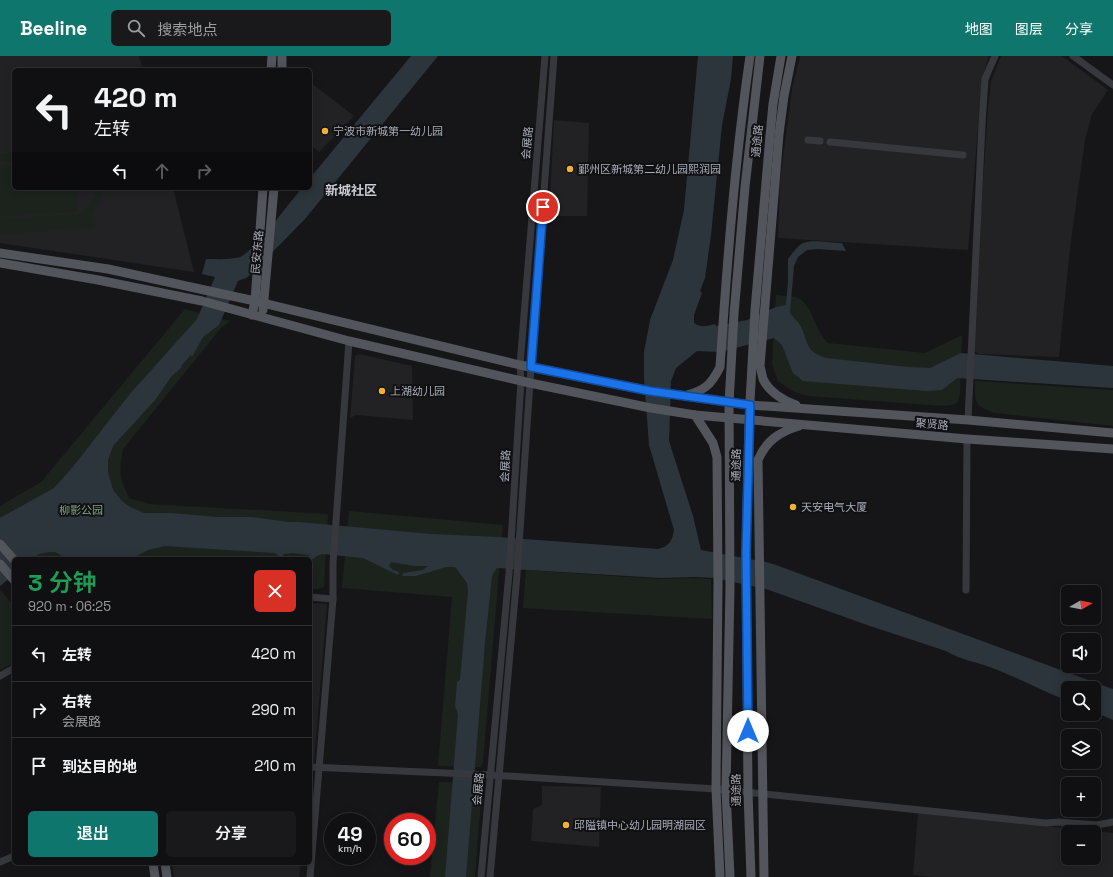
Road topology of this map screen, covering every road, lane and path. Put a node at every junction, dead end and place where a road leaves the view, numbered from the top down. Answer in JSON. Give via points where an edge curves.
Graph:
{"nodes":[{"id":1,"x":272,"y":56,"type":"edge"},
{"id":2,"x":282,"y":56,"type":"edge"},
{"id":3,"x":545,"y":56,"type":"edge"},
{"id":4,"x":554,"y":56,"type":"edge"},
{"id":5,"x":750,"y":56,"type":"edge"},
{"id":6,"x":760,"y":56,"type":"edge"},
{"id":7,"x":781,"y":56,"type":"edge"},
{"id":8,"x":792,"y":56,"type":"edge"},
{"id":9,"x":995,"y":56,"type":"edge"},
{"id":10,"x":1073,"y":56,"type":"edge"},
{"id":11,"x":271,"y":68,"type":"edge"},
{"id":12,"x":282,"y":68,"type":"edge"},
{"id":13,"x":1113,"y":85,"type":"edge"},
{"id":14,"x":808,"y":140,"type":"dead end"},
{"id":15,"x":820,"y":141,"type":"dead end"},
{"id":16,"x":830,"y":142,"type":"dead end"},
{"id":17,"x":963,"y":155,"type":"dead end"},
{"id":18,"x":263,"y":190,"type":"edge"},
{"id":19,"x":274,"y":190,"type":"edge"},
{"id":20,"x":0,"y":252,"type":"edge"},
{"id":21,"x":0,"y":263,"type":"edge"},
{"id":22,"x":255,"y":301,"type":"junction"},
{"id":23,"x":264,"y":304,"type":"junction"},
{"id":24,"x":252,"y":315,"type":"junction"},
{"id":25,"x":262,"y":317,"type":"junction"},
{"id":26,"x":349,"y":342,"type":"junction"},
{"id":27,"x":520,"y":365,"type":"junction"},
{"id":28,"x":531,"y":367,"type":"junction"},
{"id":29,"x":521,"y":381,"type":"junction"},
{"id":30,"x":530,"y":383,"type":"junction"},
{"id":31,"x":679,"y":395,"type":"junction"},
{"id":32,"x":729,"y":403,"type":"junction"},
{"id":33,"x":750,"y":405,"type":"junction"},
{"id":34,"x":807,"y":409,"type":"junction"},
{"id":35,"x":695,"y":415,"type":"junction"},
{"id":36,"x":729,"y":418,"type":"junction"},
{"id":37,"x":749,"y":420,"type":"junction"},
{"id":38,"x":968,"y":420,"type":"junction"},
{"id":39,"x":802,"y":425,"type":"junction"},
{"id":40,"x":1113,"y":433,"type":"edge"},
{"id":41,"x":967,"y":439,"type":"junction"},
{"id":42,"x":1113,"y":449,"type":"edge"},
{"id":43,"x":0,"y":544,"type":"edge"},
{"id":44,"x":12,"y":558,"type":"edge"},
{"id":45,"x":0,"y":564,"type":"edge"},
{"id":46,"x":513,"y":574,"type":"junction"},
{"id":47,"x":12,"y":578,"type":"edge"},
{"id":48,"x":966,"y":590,"type":"dead end"},
{"id":49,"x":312,"y":597,"type":"edge"},
{"id":50,"x":333,"y":599,"type":"junction"},
{"id":51,"x":12,"y":669,"type":"edge"},
{"id":52,"x":0,"y":676,"type":"edge"},
{"id":53,"x":312,"y":767,"type":"edge"},
{"id":54,"x":319,"y":767,"type":"junction"},
{"id":55,"x":491,"y":775,"type":"junction"},
{"id":56,"x":499,"y":776,"type":"junction"},
{"id":57,"x":721,"y":790,"type":"junction"},
{"id":58,"x":748,"y":792,"type":"junction"},
{"id":59,"x":763,"y":793,"type":"junction"},
{"id":60,"x":1113,"y":822,"type":"edge"},
{"id":61,"x":312,"y":853,"type":"edge"},
{"id":62,"x":12,"y":857,"type":"edge"},
{"id":63,"x":0,"y":862,"type":"edge"},
{"id":64,"x":152,"y":865,"type":"edge"},
{"id":65,"x":165,"y":865,"type":"edge"},
{"id":66,"x":311,"y":865,"type":"edge"},
{"id":67,"x":155,"y":877,"type":"edge"},
{"id":68,"x":167,"y":877,"type":"edge"},
{"id":69,"x":310,"y":877,"type":"edge"},
{"id":70,"x":481,"y":877,"type":"edge"},
{"id":71,"x":490,"y":877,"type":"edge"},
{"id":72,"x":720,"y":877,"type":"edge"},
{"id":73,"x":730,"y":877,"type":"edge"},
{"id":74,"x":751,"y":877,"type":"edge"},
{"id":75,"x":764,"y":877,"type":"edge"}],
"edges":[{"from":1,"to":11,"type":"main road"},
{"from":2,"to":12,"type":"main road"},
{"from":3,"to":27,"type":"street","name":"会展路"},
{"from":4,"to":28,"type":"street","name":"会展路"},
{"from":5,"to":31,"type":"main road","via":[[729,243],[720,367],[714,380],[704,390]]},
{"from":6,"to":32,"type":"main road","name":"通途路","via":[[745,187]]},
{"from":7,"to":33,"type":"main road","name":"通途路","via":[[770,136],[755,310]]},
{"from":8,"to":34,"type":"main road","via":[[781,119],[760,366],[764,380],[771,390],[789,403]]},
{"from":9,"to":38,"type":"street","via":[[985,79],[982,117]]},
{"from":10,"to":13,"type":"street"},
{"from":14,"to":15,"type":"street"},
{"from":16,"to":17,"type":"street"},
{"from":18,"to":22,"type":"main road","name":"民安东路"},
{"from":19,"to":23,"type":"main road","name":"民安东路"},
{"from":20,"to":22,"type":"main road","name":"聚贤路","via":[[108,268]]},
{"from":21,"to":24,"type":"main road","name":"聚贤路","via":[[202,301]]},
{"from":22,"to":23,"type":"main road","name":"聚贤路"},
{"from":22,"to":24,"type":"main road","name":"民安东路"},
{"from":23,"to":25,"type":"main road","name":"民安东路"},
{"from":23,"to":27,"type":"main road","name":"聚贤路"},
{"from":24,"to":25,"type":"main road","name":"聚贤路"},
{"from":25,"to":26,"type":"main road","name":"聚贤路"},
{"from":26,"to":29,"type":"main road","name":"聚贤路"},
{"from":26,"to":50,"type":"street","via":[[333,563]]},
{"from":27,"to":28,"type":"main road","name":"聚贤路"},
{"from":27,"to":29,"type":"street","name":"会展路"},
{"from":28,"to":30,"type":"street","name":"会展路"},
{"from":28,"to":31,"type":"main road","name":"聚贤路"},
{"from":29,"to":30,"type":"main road","name":"聚贤路"},
{"from":29,"to":46,"type":"street","name":"会展路","via":[[512,535]]},
{"from":30,"to":35,"type":"main road","name":"聚贤路"},
{"from":30,"to":46,"type":"street","name":"会展路","via":[[520,536]]},
{"from":31,"to":32,"type":"main road","name":"聚贤路"},
{"from":32,"to":33,"type":"main road","name":"聚贤路"},
{"from":32,"to":36,"type":"main road","name":"通途路"},
{"from":33,"to":34,"type":"main road","name":"聚贤路"},
{"from":33,"to":37,"type":"main road","name":"通途路"},
{"from":34,"to":38,"type":"main road","name":"聚贤路"},
{"from":35,"to":36,"type":"main road","name":"聚贤路"},
{"from":35,"to":57,"type":"main road","via":[[713,443],[717,457]]},
{"from":36,"to":37,"type":"main road","name":"聚贤路"},
{"from":36,"to":57,"type":"main road","name":"通途路","via":[[730,587]]},
{"from":37,"to":39,"type":"main road","name":"聚贤路"},
{"from":37,"to":58,"type":"main road","name":"通途路","via":[[746,553]]},
{"from":38,"to":40,"type":"main road","name":"聚贤路"},
{"from":39,"to":41,"type":"main road","name":"聚贤路"},
{"from":39,"to":59,"type":"main road","via":[[780,433],[769,441],[758,460]]},
{"from":41,"to":42,"type":"main road","name":"聚贤路"},
{"from":41,"to":48,"type":"street"},
{"from":43,"to":44,"type":"main road"},
{"from":45,"to":47,"type":"main road"},
{"from":46,"to":55,"type":"street","name":"会展路"},
{"from":46,"to":56,"type":"street","name":"会展路"},
{"from":49,"to":50,"type":"street"},
{"from":50,"to":54,"type":"street"},
{"from":51,"to":52,"type":"street"},
{"from":53,"to":54,"type":"street"},
{"from":54,"to":55,"type":"street"},
{"from":54,"to":61,"type":"street"},
{"from":55,"to":56,"type":"street"},
{"from":55,"to":70,"type":"street","name":"会展路"},
{"from":56,"to":57,"type":"street"},
{"from":56,"to":71,"type":"street","name":"会展路"},
{"from":57,"to":58,"type":"street"},
{"from":57,"to":72,"type":"main road"},
{"from":57,"to":73,"type":"main road","name":"通途路"},
{"from":58,"to":59,"type":"street"},
{"from":58,"to":74,"type":"main road","name":"通途路"},
{"from":59,"to":60,"type":"street","via":[[1046,823],[1097,825]]},
{"from":59,"to":75,"type":"main road"},
{"from":62,"to":63,"type":"street"},
{"from":64,"to":67,"type":"main road"},
{"from":65,"to":68,"type":"main road"},
{"from":66,"to":69,"type":"street"}]}
